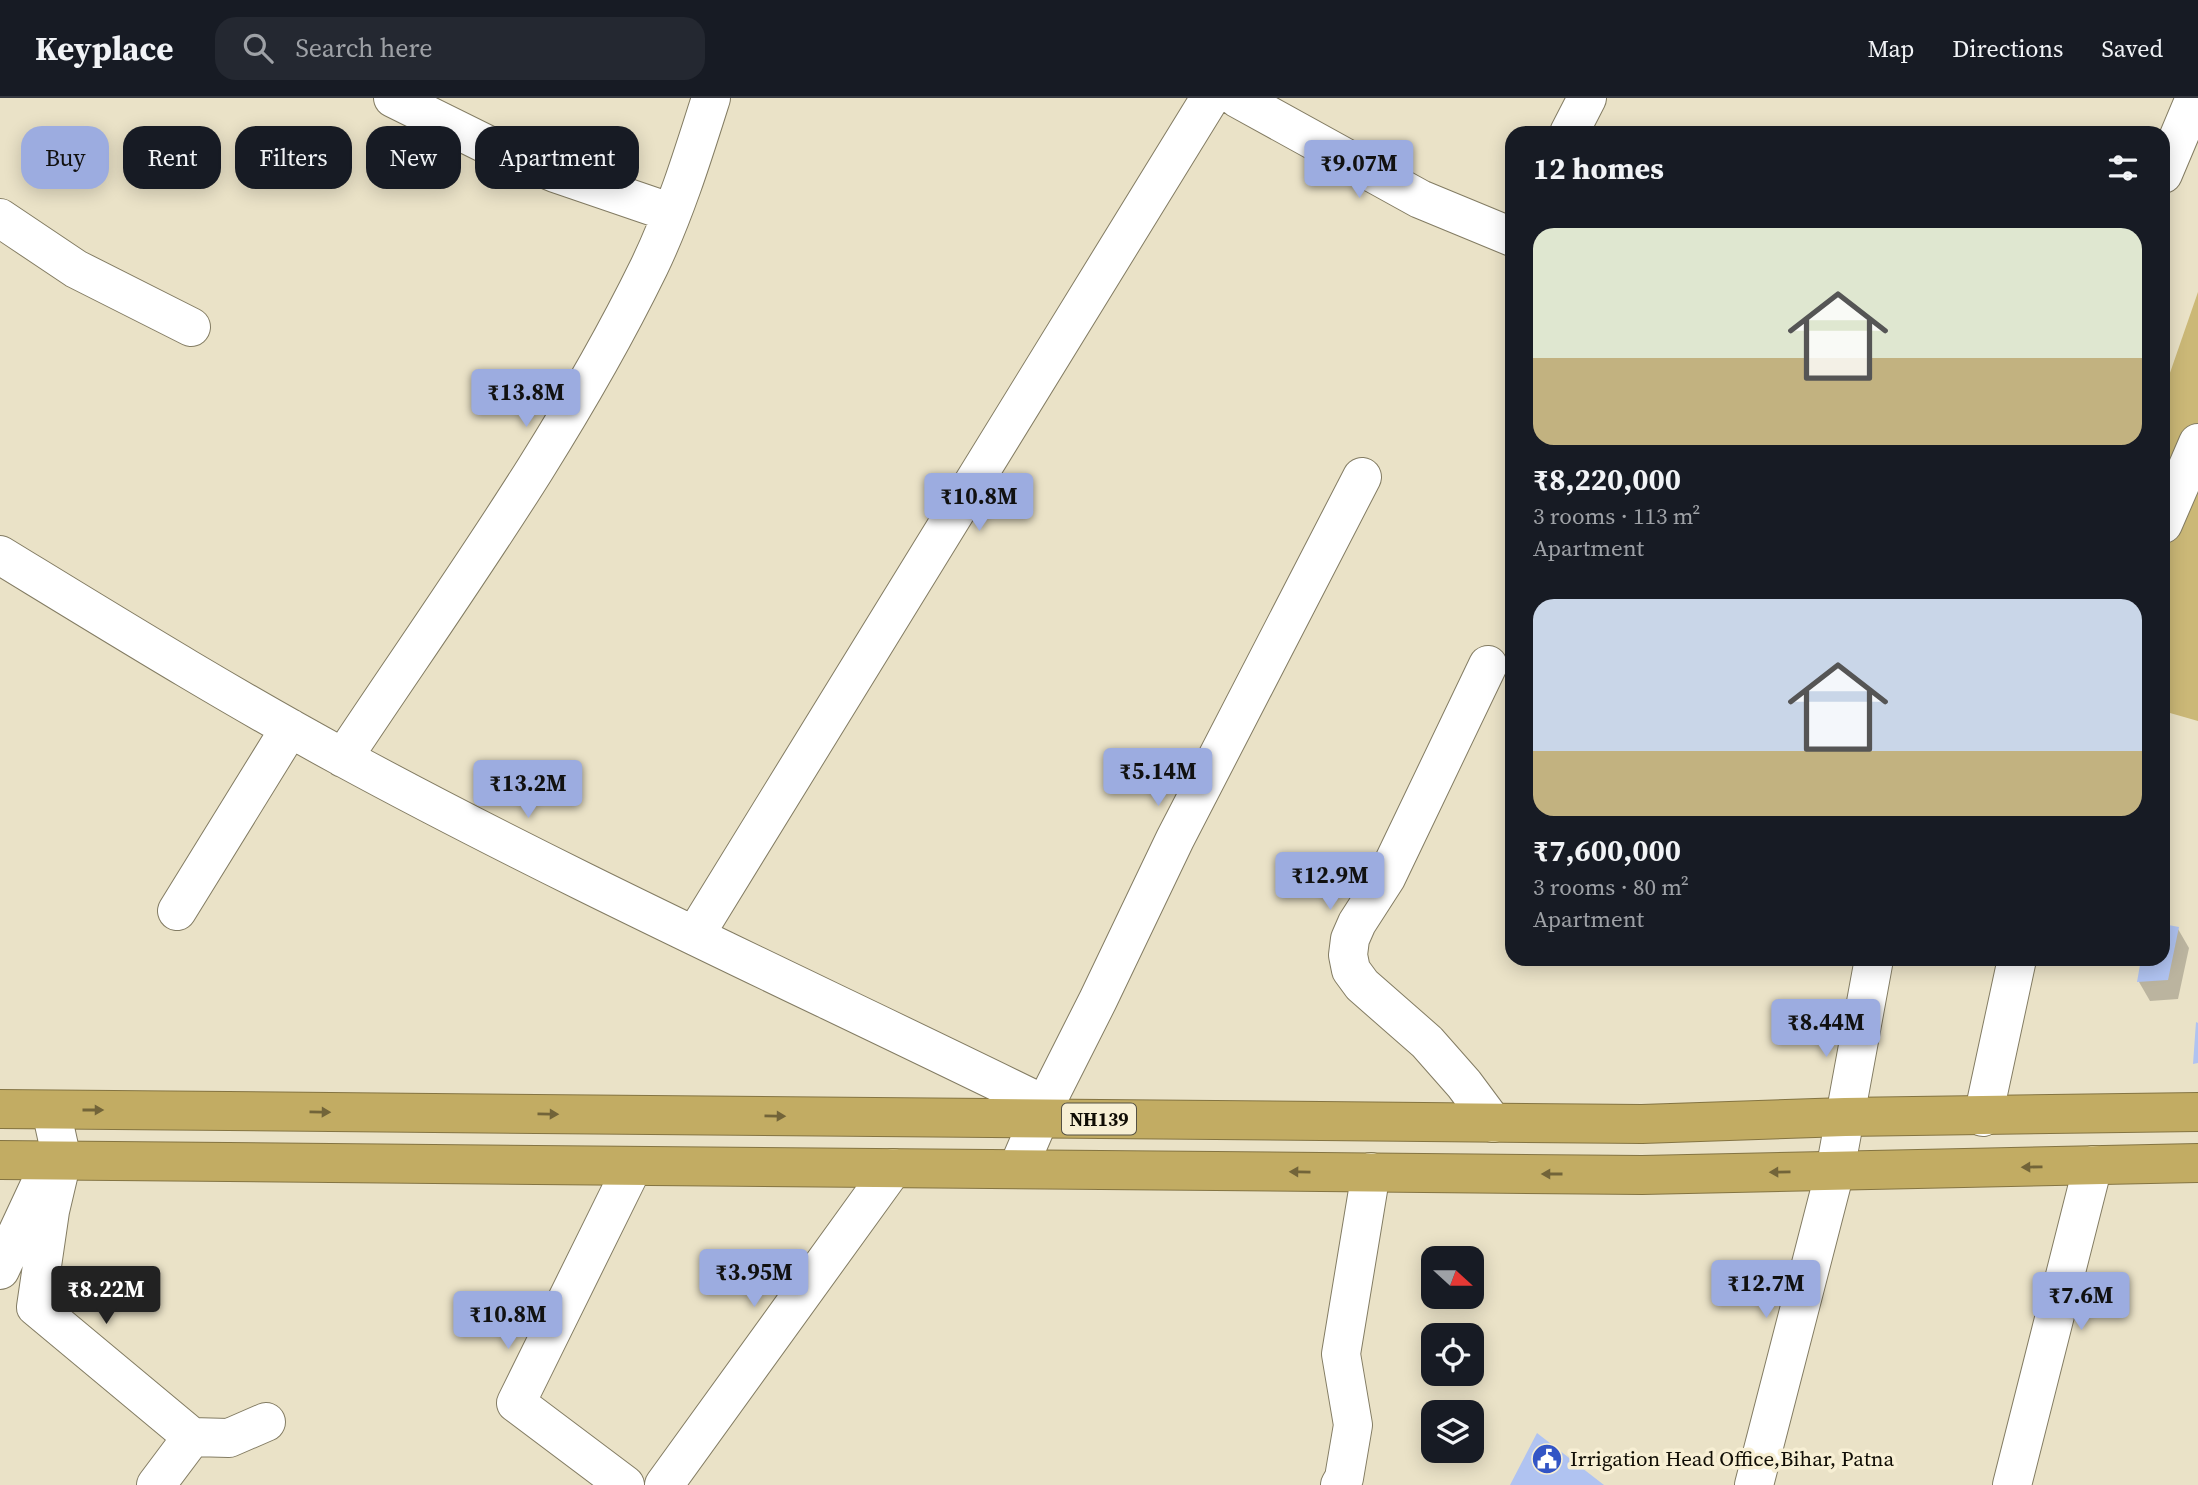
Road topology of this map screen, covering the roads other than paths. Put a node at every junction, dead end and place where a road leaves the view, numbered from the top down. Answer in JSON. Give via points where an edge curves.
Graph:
{"nodes":[{"id":1,"x":393,"y":98,"type":"edge"},
{"id":2,"x":711,"y":98,"type":"edge"},
{"id":3,"x":1210,"y":98,"type":"edge"},
{"id":4,"x":1237,"y":98,"type":"edge"},
{"id":5,"x":1587,"y":98,"type":"edge"},
{"id":6,"x":2195,"y":98,"type":"edge"},
{"id":7,"x":1573,"y":126,"type":"edge"},
{"id":8,"x":2170,"y":157,"type":"edge"},
{"id":9,"x":672,"y":213,"type":"junction"},
{"id":10,"x":0,"y":218,"type":"edge"},
{"id":11,"x":1505,"y":234,"type":"edge"},
{"id":12,"x":191,"y":327,"type":"dead end"},
{"id":13,"x":2198,"y":443,"type":"edge"},
{"id":14,"x":1362,"y":477,"type":"dead end"},
{"id":15,"x":2170,"y":506,"type":"edge"},
{"id":16,"x":0,"y":555,"type":"edge"},
{"id":17,"x":1488,"y":665,"type":"dead end"},
{"id":18,"x":290,"y":728,"type":"junction"},
{"id":19,"x":343,"y":758,"type":"junction"},
{"id":20,"x":177,"y":911,"type":"dead end"},
{"id":21,"x":695,"y":935,"type":"junction"},
{"id":22,"x":1873,"y":966,"type":"edge"},
{"id":23,"x":2015,"y":966,"type":"edge"},
{"id":24,"x":0,"y":1109,"type":"edge"},
{"id":25,"x":51,"y":1110,"type":"junction"},
{"id":26,"x":1043,"y":1111,"type":"junction"},
{"id":27,"x":2198,"y":1112,"type":"edge"},
{"id":28,"x":1983,"y":1117,"type":"junction"},
{"id":29,"x":1845,"y":1118,"type":"junction"},
{"id":30,"x":1493,"y":1123,"type":"junction"},
{"id":31,"x":0,"y":1160,"type":"edge"},
{"id":32,"x":56,"y":1160,"type":"junction"},
{"id":33,"x":2198,"y":1163,"type":"edge"},
{"id":34,"x":2093,"y":1165,"type":"junction"},
{"id":35,"x":633,"y":1166,"type":"junction"},
{"id":36,"x":893,"y":1168,"type":"junction"},
{"id":37,"x":1018,"y":1168,"type":"junction"},
{"id":38,"x":1835,"y":1171,"type":"junction"},
{"id":39,"x":1365,"y":1172,"type":"junction"},
{"id":40,"x":0,"y":1270,"type":"edge"},
{"id":41,"x":1323,"y":1287,"type":"dead end"},
{"id":42,"x":266,"y":1422,"type":"dead end"},
{"id":43,"x":192,"y":1437,"type":"junction"},
{"id":44,"x":156,"y":1485,"type":"edge"},
{"id":45,"x":625,"y":1485,"type":"edge"},
{"id":46,"x":664,"y":1485,"type":"edge"},
{"id":47,"x":1340,"y":1485,"type":"edge"},
{"id":48,"x":1754,"y":1485,"type":"edge"},
{"id":49,"x":2012,"y":1485,"type":"edge"}],
"edges":[{"from":1,"to":9,"type":"street","via":[[555,173]]},
{"from":2,"to":9,"type":"street"},
{"from":3,"to":21,"type":"street"},
{"from":4,"to":11,"type":"street","via":[[1420,199]]},
{"from":5,"to":7,"type":"street"},
{"from":6,"to":8,"type":"street"},
{"from":9,"to":19,"type":"street","via":[[631,303],[560,430]]},
{"from":10,"to":12,"type":"street","via":[[76,269]]},
{"from":13,"to":15,"type":"street"},
{"from":14,"to":26,"type":"street","via":[[1175,839]]},
{"from":16,"to":18,"type":"street"},
{"from":17,"to":30,"type":"street","via":[[1386,878],[1357,923],[1348,955],[1351,970],[1362,985],[1427,1042]]},
{"from":18,"to":19,"type":"street"},
{"from":18,"to":20,"type":"street"},
{"from":19,"to":21,"type":"street"},
{"from":21,"to":26,"type":"street"},
{"from":22,"to":29,"type":"street"},
{"from":23,"to":28,"type":"street"},
{"from":24,"to":25,"type":"highway","number":"NH139"},
{"from":25,"to":26,"type":"highway","number":"NH139","one_way":true},
{"from":25,"to":32,"type":"street"},
{"from":26,"to":30,"type":"highway","number":"NH139"},
{"from":26,"to":37,"type":"street"},
{"from":27,"to":28,"type":"highway","number":"NH139"},
{"from":28,"to":29,"type":"highway","number":"NH139"},
{"from":29,"to":30,"type":"highway","number":"NH139"},
{"from":29,"to":38,"type":"street"},
{"from":31,"to":32,"type":"highway"},
{"from":32,"to":35,"type":"highway"},
{"from":32,"to":40,"type":"street"},
{"from":32,"to":43,"type":"street","via":[[36,1307]]},
{"from":33,"to":34,"type":"highway"},
{"from":34,"to":38,"type":"highway","one_way":true},
{"from":34,"to":49,"type":"street"},
{"from":35,"to":36,"type":"highway"},
{"from":35,"to":45,"type":"street","via":[[516,1403]]},
{"from":36,"to":37,"type":"highway"},
{"from":36,"to":46,"type":"street"},
{"from":39,"to":37,"type":"highway","one_way":true},
{"from":38,"to":39,"type":"highway","one_way":true,"via":[[1642,1175]]},
{"from":38,"to":48,"type":"street"},
{"from":39,"to":41,"type":"street"},
{"from":39,"to":47,"type":"street","via":[[1340,1353],[1353,1425]]},
{"from":42,"to":43,"type":"street","via":[[229,1438]]},
{"from":43,"to":44,"type":"street"}]}
